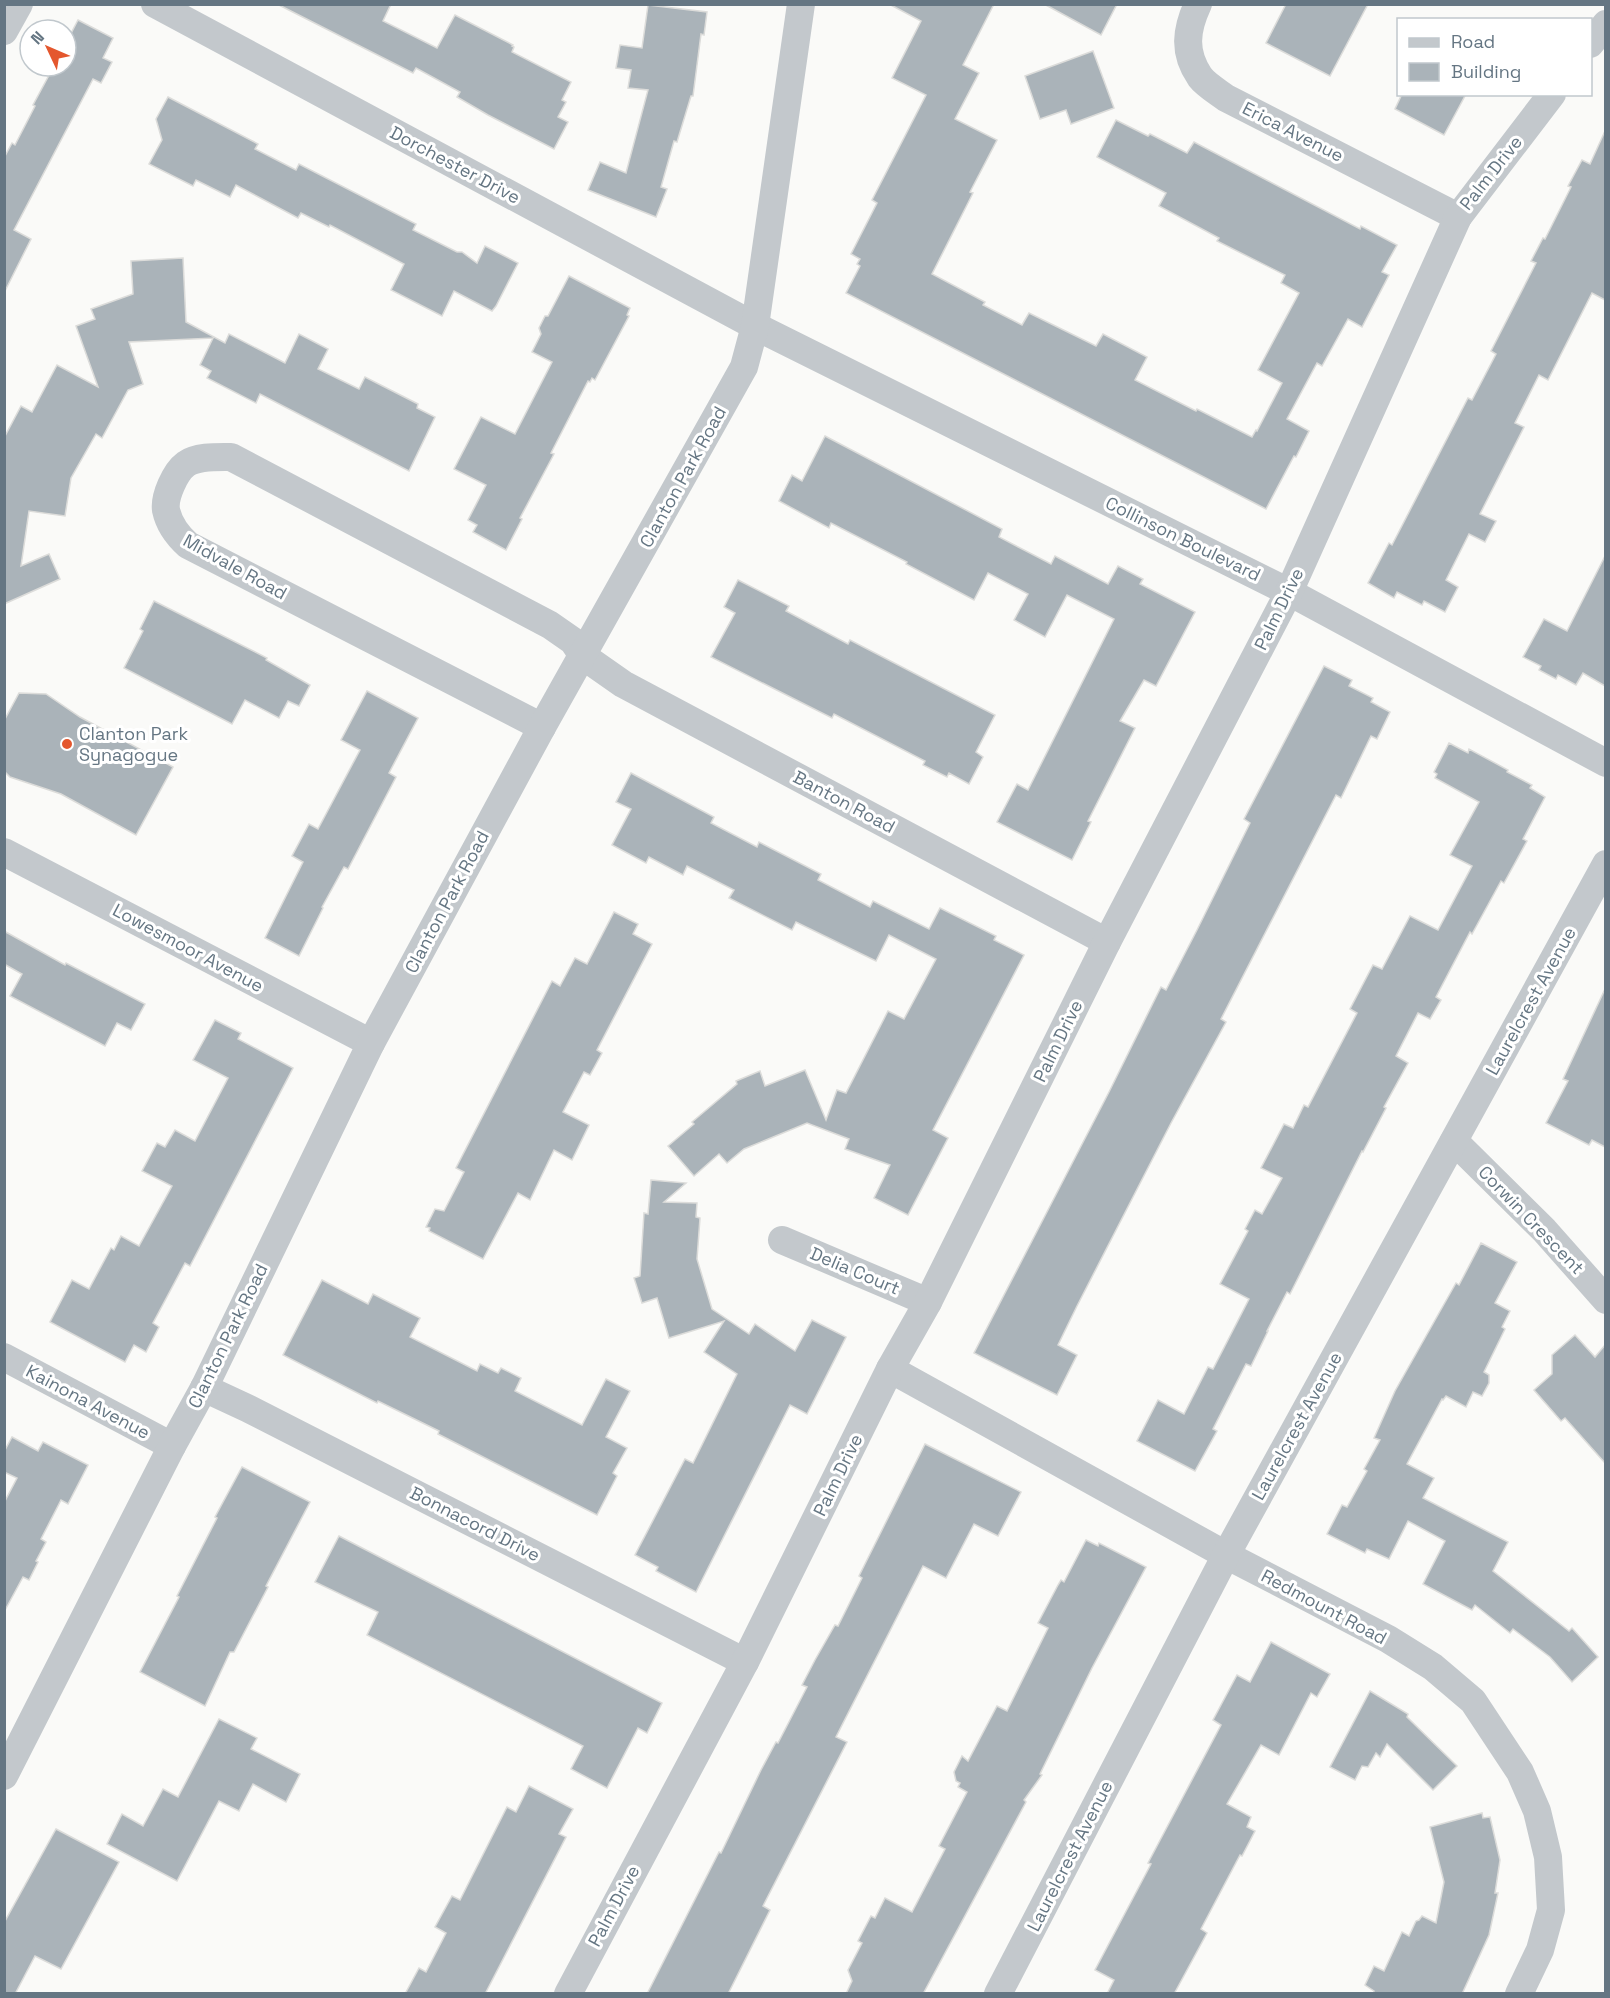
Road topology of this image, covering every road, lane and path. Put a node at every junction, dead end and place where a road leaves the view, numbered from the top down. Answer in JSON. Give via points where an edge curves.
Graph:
{"nodes":[{"id":1,"x":19,"y":4,"type":"edge"},
{"id":2,"x":155,"y":4,"type":"edge"},
{"id":3,"x":801,"y":4,"type":"edge"},
{"id":4,"x":1198,"y":4,"type":"edge"},
{"id":5,"x":1605,"y":24,"type":"edge"},
{"id":6,"x":4,"y":32,"type":"edge"},
{"id":7,"x":1592,"y":41,"type":"edge"},
{"id":8,"x":1550,"y":96,"type":"edge"},
{"id":9,"x":1458,"y":217,"type":"junction"},
{"id":10,"x":755,"y":326,"type":"junction"},
{"id":11,"x":1289,"y":592,"type":"junction"},
{"id":12,"x":583,"y":656,"type":"junction"},
{"id":13,"x":542,"y":727,"type":"junction"},
{"id":14,"x":1605,"y":763,"type":"edge"},
{"id":15,"x":4,"y":852,"type":"edge"},
{"id":16,"x":1605,"y":864,"type":"edge"},
{"id":17,"x":1107,"y":942,"type":"junction"},
{"id":18,"x":371,"y":1042,"type":"junction"},
{"id":19,"x":1454,"y":1141,"type":"junction"},
{"id":20,"x":782,"y":1240,"type":"dead end"},
{"id":21,"x":1605,"y":1300,"type":"edge"},
{"id":22,"x":928,"y":1302,"type":"junction"},
{"id":23,"x":4,"y":1357,"type":"edge"},
{"id":24,"x":890,"y":1369,"type":"junction"},
{"id":25,"x":204,"y":1388,"type":"junction"},
{"id":26,"x":172,"y":1446,"type":"junction"},
{"id":27,"x":1226,"y":1555,"type":"junction"},
{"id":28,"x":745,"y":1662,"type":"junction"},
{"id":29,"x":4,"y":1776,"type":"edge"},
{"id":30,"x":568,"y":1994,"type":"edge"},
{"id":31,"x":998,"y":1994,"type":"edge"},
{"id":32,"x":1519,"y":1994,"type":"edge"}],
"edges":[{"from":1,"to":6,"type":"street"},
{"from":2,"to":10,"type":"street","name":"Dorchester Drive"},
{"from":3,"to":10,"type":"street","name":"Clanton Park Road"},
{"from":4,"to":9,"type":"street","name":"Erica Avenue","via":[[1187,36],[1189,56],[1201,78],[1226,98]]},
{"from":5,"to":7,"type":"street"},
{"from":8,"to":9,"type":"street","name":"Palm Drive"},
{"from":9,"to":11,"type":"street","name":"Palm Drive"},
{"from":10,"to":11,"type":"street","name":"Collinson Boulevard"},
{"from":10,"to":12,"type":"street","name":"Clanton Park Road","via":[[744,367]]},
{"from":11,"to":14,"type":"street","name":"Collinson Boulevard"},
{"from":11,"to":17,"type":"street","name":"Palm Drive"},
{"from":12,"to":13,"type":"street","name":"Clanton Park Road"},
{"from":12,"to":13,"type":"street","name":"Midvale Road","via":[[573,641],[550,625],[231,457],[187,464],[173,477],[166,509],[176,534],[188,545]]},
{"from":12,"to":17,"type":"street","name":"Banton Road","via":[[623,684]]},
{"from":13,"to":18,"type":"street","name":"Clanton Park Road"},
{"from":15,"to":18,"type":"street","name":"Lowesmoor Avenue"},
{"from":16,"to":19,"type":"street","name":"Laurelcrest Avenue"},
{"from":17,"to":22,"type":"street","name":"Palm Drive"},
{"from":18,"to":25,"type":"street","name":"Clanton Park Road"},
{"from":19,"to":21,"type":"street","name":"Corwin Crescent","via":[[1544,1230]]},
{"from":19,"to":27,"type":"street","name":"Laurelcrest Avenue"},
{"from":20,"to":22,"type":"street","name":"Delia Court"},
{"from":22,"to":24,"type":"street","name":"Palm Drive"},
{"from":23,"to":26,"type":"street","name":"Kainona Avenue"},
{"from":24,"to":27,"type":"street","name":"Redmount Road"},
{"from":24,"to":28,"type":"street","name":"Palm Drive"},
{"from":25,"to":26,"type":"street","name":"Clanton Park Road"},
{"from":25,"to":28,"type":"street","name":"Bonnacord Drive"},
{"from":26,"to":29,"type":"street","name":"Clanton Park Road"},
{"from":27,"to":31,"type":"street","name":"Laurelcrest Avenue"},
{"from":27,"to":32,"type":"street","name":"Redmount Road","via":[[1388,1639],[1433,1667],[1473,1701],[1520,1772],[1537,1811],[1548,1857],[1551,1910],[1540,1950]]},
{"from":28,"to":30,"type":"street","name":"Palm Drive"}]}
